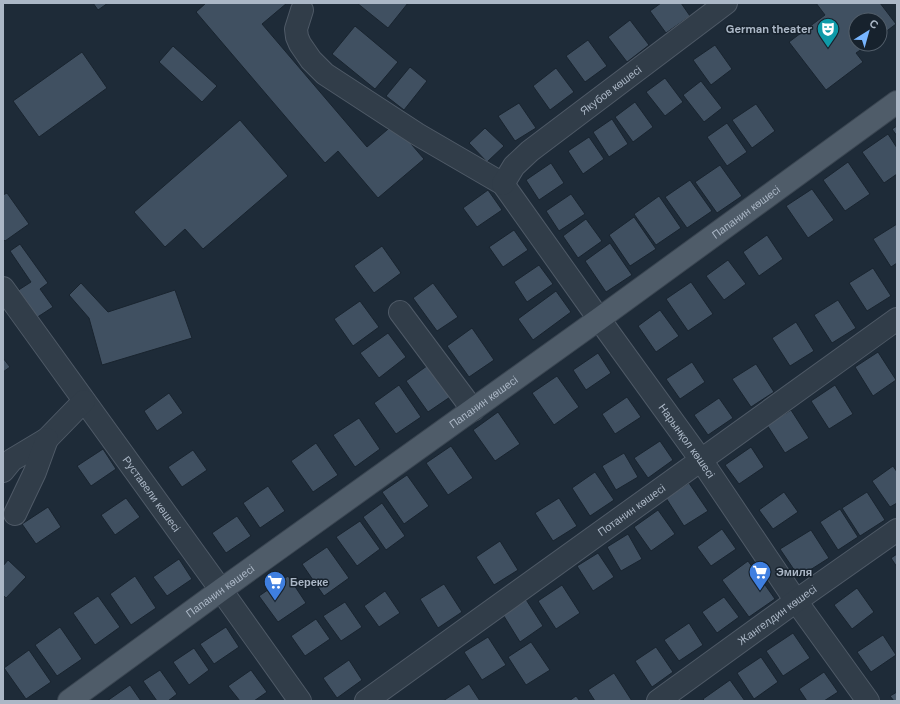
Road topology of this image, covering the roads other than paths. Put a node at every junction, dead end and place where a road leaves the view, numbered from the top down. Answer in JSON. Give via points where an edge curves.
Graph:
{"nodes":[{"id":1,"x":726,"y":3,"type":"edge"},
{"id":2,"x":302,"y":10,"type":"dead end"},
{"id":3,"x":897,"y":102,"type":"edge"},
{"id":4,"x":503,"y":184,"type":"junction"},
{"id":5,"x":3,"y":288,"type":"edge"},
{"id":6,"x":400,"y":312,"type":"dead end"},
{"id":7,"x":897,"y":318,"type":"edge"},
{"id":8,"x":599,"y":319,"type":"junction"},
{"id":9,"x":84,"y":401,"type":"junction"},
{"id":10,"x":473,"y":410,"type":"junction"},
{"id":11,"x":47,"y":439,"type":"junction"},
{"id":12,"x":701,"y":460,"type":"junction"},
{"id":13,"x":3,"y":471,"type":"edge"},
{"id":14,"x":15,"y":514,"type":"dead end"},
{"id":15,"x":897,"y":530,"type":"edge"},
{"id":16,"x":221,"y":590,"type":"junction"},
{"id":17,"x":796,"y":601,"type":"junction"},
{"id":18,"x":69,"y":701,"type":"edge"},
{"id":19,"x":300,"y":701,"type":"edge"},
{"id":20,"x":366,"y":701,"type":"edge"},
{"id":21,"x":658,"y":701,"type":"edge"},
{"id":22,"x":868,"y":701,"type":"edge"}],
"edges":[{"from":1,"to":4,"type":"street","name":"Якубов көшесі","via":[[530,151],[514,166]]},
{"from":2,"to":4,"type":"street","via":[[296,29],[297,37],[311,60],[325,74],[417,134]]},
{"from":3,"to":8,"type":"main road","name":"Папанин көшесі"},
{"from":4,"to":8,"type":"street","name":"Нарынқол көшесі"},
{"from":5,"to":9,"type":"street","name":"Руставели көшесі"},
{"from":6,"to":10,"type":"street"},
{"from":7,"to":12,"type":"street","name":"Потанин көшесі"},
{"from":8,"to":10,"type":"main road","name":"Папанин көшесі"},
{"from":8,"to":12,"type":"street","name":"Нарынқол көшесі"},
{"from":9,"to":11,"type":"street"},
{"from":9,"to":16,"type":"street","name":"Руставели көшесі"},
{"from":10,"to":16,"type":"main road","name":"Папанин көшесі"},
{"from":11,"to":13,"type":"street","via":[[12,460]]},
{"from":11,"to":14,"type":"street"},
{"from":12,"to":17,"type":"street","name":"Нарынқол көшесі"},
{"from":12,"to":20,"type":"street","name":"Потанин көшесі"},
{"from":15,"to":17,"type":"street","name":"Жангелдин көшесі"},
{"from":16,"to":18,"type":"main road","name":"Папанин көшесі"},
{"from":16,"to":19,"type":"street","name":"Руставели көшесі"},
{"from":17,"to":21,"type":"street","name":"Жангелдин көшесі"},
{"from":17,"to":22,"type":"street","name":"Нарынқол көшесі"}]}
